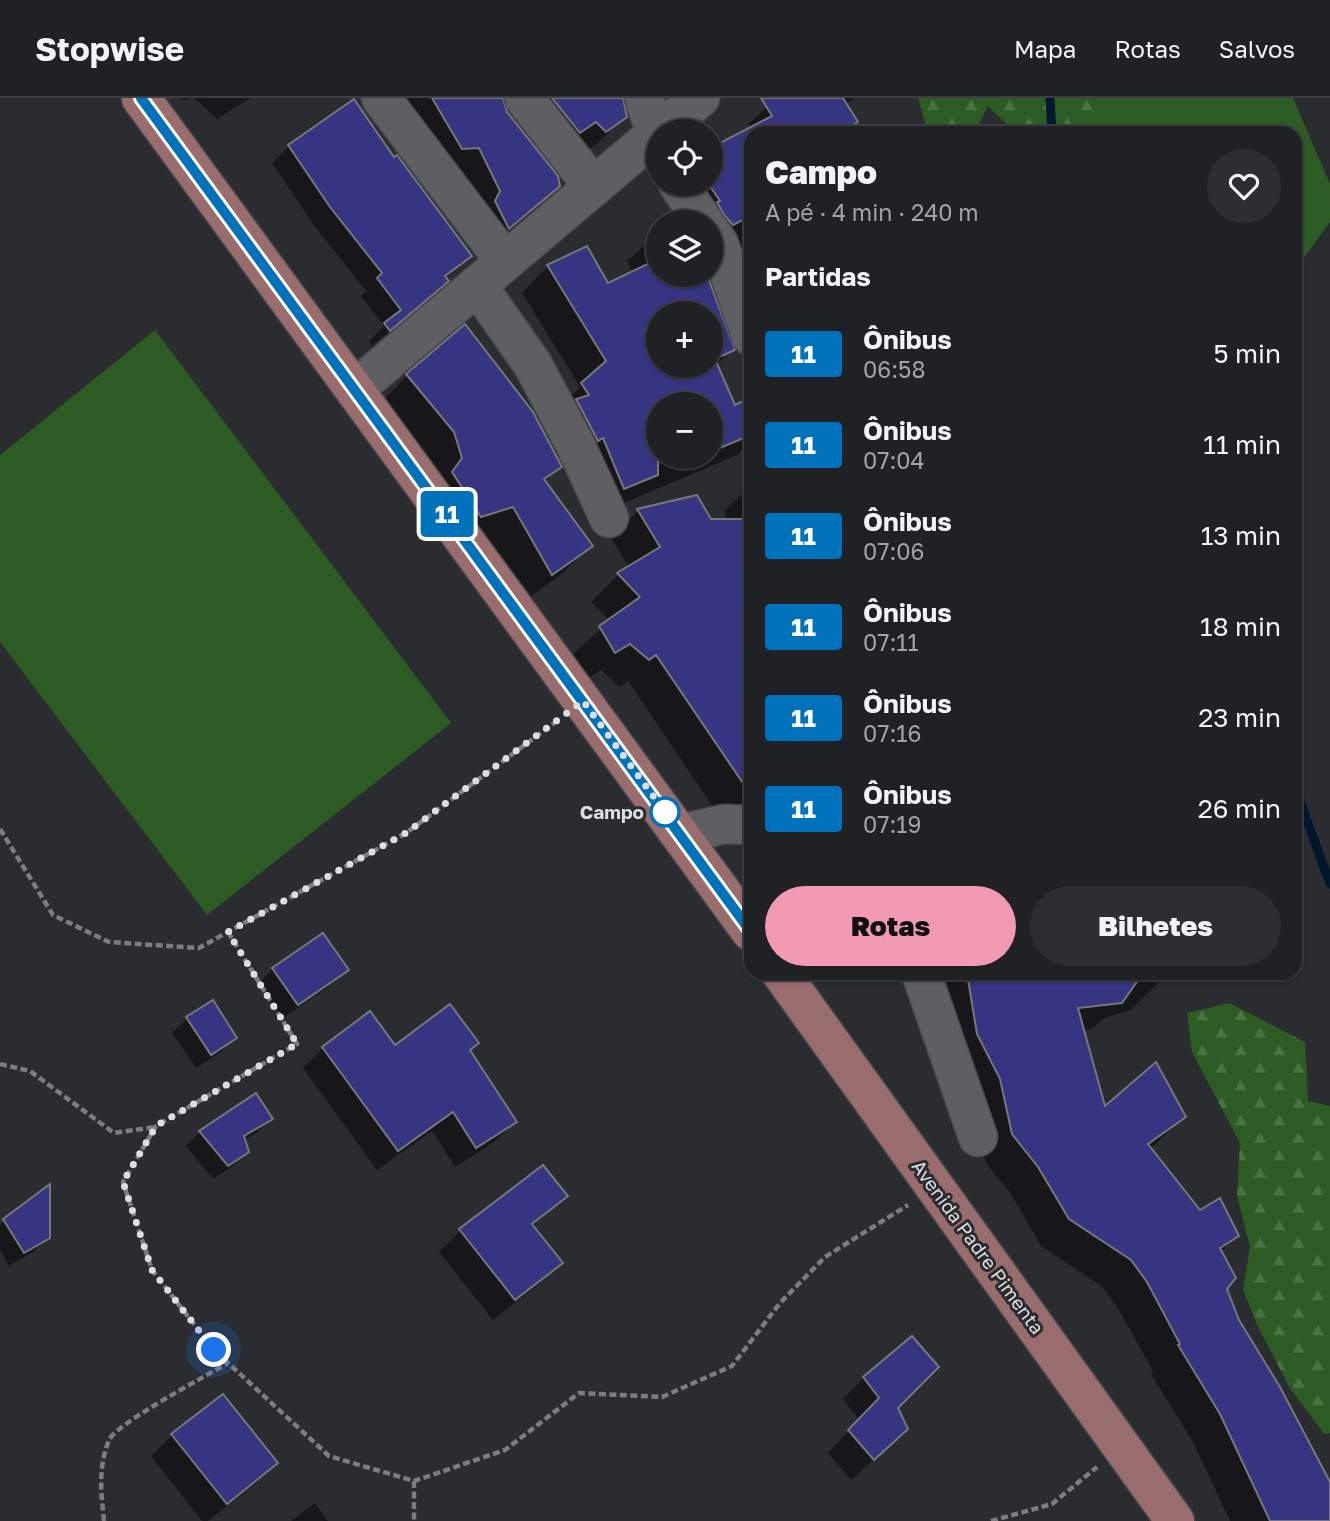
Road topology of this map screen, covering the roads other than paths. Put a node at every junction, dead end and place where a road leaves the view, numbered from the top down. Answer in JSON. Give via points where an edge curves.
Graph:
{"nodes":[{"id":1,"x":141,"y":98,"type":"edge"},
{"id":2,"x":381,"y":98,"type":"edge"},
{"id":3,"x":524,"y":98,"type":"edge"},
{"id":4,"x":644,"y":98,"type":"edge"},
{"id":5,"x":700,"y":98,"type":"edge"},
{"id":6,"x":652,"y":119,"type":"edge"},
{"id":7,"x":676,"y":119,"type":"edge"},
{"id":8,"x":646,"y":144,"type":"edge"},
{"id":9,"x":594,"y":187,"type":"junction"},
{"id":10,"x":723,"y":256,"type":"edge"},
{"id":11,"x":491,"y":273,"type":"junction"},
{"id":12,"x":744,"y":316,"type":"edge"},
{"id":13,"x":355,"y":389,"type":"junction"},
{"id":14,"x":609,"y":518,"type":"dead end"},
{"id":15,"x":744,"y":825,"type":"edge"},
{"id":16,"x":681,"y":834,"type":"junction"},
{"id":17,"x":744,"y":922,"type":"edge"},
{"id":18,"x":786,"y":980,"type":"edge"},
{"id":19,"x":923,"y":980,"type":"edge"},
{"id":20,"x":978,"y":1137,"type":"dead end"},
{"id":21,"x":1175,"y":1521,"type":"edge"}],
"edges":[{"from":1,"to":13,"type":"main road"},
{"from":2,"to":11,"type":"street"},
{"from":3,"to":9,"type":"street"},
{"from":4,"to":6,"type":"street"},
{"from":5,"to":7,"type":"street"},
{"from":8,"to":9,"type":"street"},
{"from":9,"to":11,"type":"street"},
{"from":10,"to":12,"type":"street"},
{"from":11,"to":13,"type":"street"},
{"from":11,"to":14,"type":"street"},
{"from":13,"to":16,"type":"main road"},
{"from":15,"to":16,"type":"street","via":[[724,824]]},
{"from":16,"to":17,"type":"main road"},
{"from":18,"to":21,"type":"main road","name":"Avenida Padre Pimenta"},
{"from":19,"to":20,"type":"street"}]}
